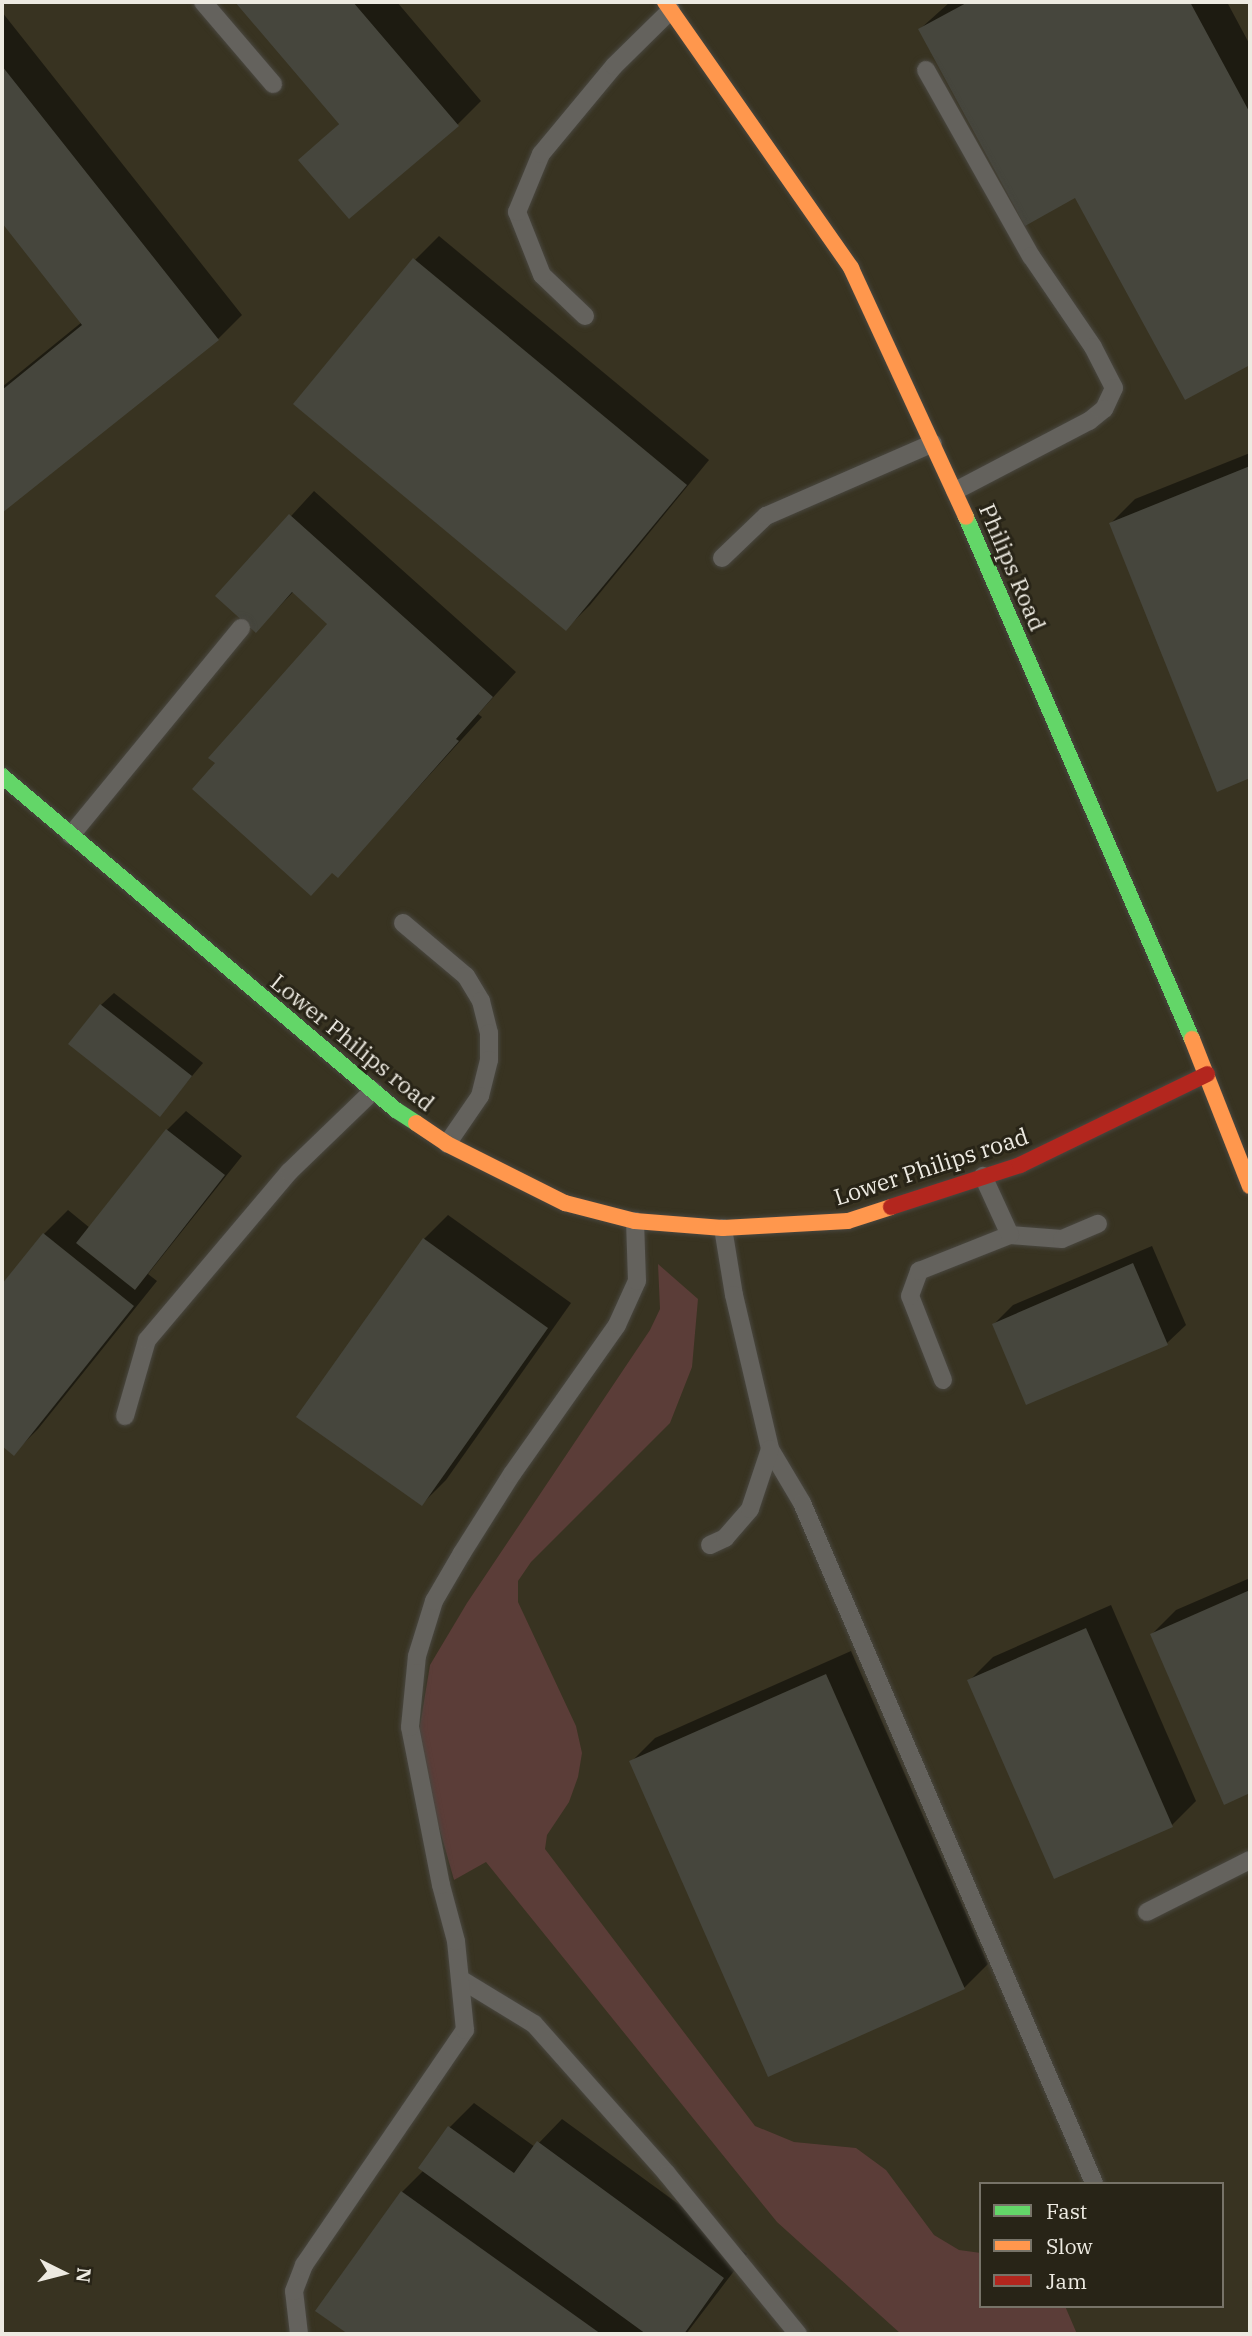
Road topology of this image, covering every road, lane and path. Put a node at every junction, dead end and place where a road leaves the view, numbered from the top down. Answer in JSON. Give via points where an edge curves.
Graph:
{"nodes":[{"id":1,"x":203,"y":2,"type":"edge"},
{"id":2,"x":668,"y":6,"type":"edge"},
{"id":3,"x":926,"y":71,"type":"dead end"},
{"id":4,"x":273,"y":84,"type":"dead end"},
{"id":5,"x":585,"y":316,"type":"dead end"},
{"id":6,"x":933,"y":443,"type":"junction"},
{"id":7,"x":955,"y":491,"type":"junction"},
{"id":8,"x":722,"y":558,"type":"dead end"},
{"id":9,"x":241,"y":628,"type":"dead end"},
{"id":10,"x":2,"y":776,"type":"edge"},
{"id":11,"x":71,"y":835,"type":"junction"},
{"id":12,"x":403,"y":923,"type":"dead end"},
{"id":13,"x":1207,"y":1074,"type":"junction"},
{"id":14,"x":373,"y":1091,"type":"junction"},
{"id":15,"x":447,"y":1144,"type":"junction"},
{"id":16,"x":983,"y":1177,"type":"junction"},
{"id":17,"x":1250,"y":1186,"type":"edge"},
{"id":18,"x":635,"y":1221,"type":"junction"},
{"id":19,"x":1098,"y":1224,"type":"dead end"},
{"id":20,"x":723,"y":1228,"type":"junction"},
{"id":21,"x":1010,"y":1235,"type":"junction"},
{"id":22,"x":943,"y":1380,"type":"dead end"},
{"id":23,"x":125,"y":1416,"type":"dead end"},
{"id":24,"x":770,"y":1449,"type":"junction"},
{"id":25,"x":710,"y":1545,"type":"dead end"},
{"id":26,"x":1250,"y":1860,"type":"edge"},
{"id":27,"x":1147,"y":1912,"type":"dead end"},
{"id":28,"x":462,"y":1980,"type":"junction"},
{"id":29,"x":1094,"y":2182,"type":"edge"},
{"id":30,"x":299,"y":2334,"type":"edge"},
{"id":31,"x":798,"y":2334,"type":"edge"}],
"edges":[{"from":1,"to":4,"type":"lane"},
{"from":2,"to":5,"type":"lane","via":[[541,154],[517,212],[542,275]]},
{"from":2,"to":6,"type":"street","name":"Philips Road","via":[[851,268]]},
{"from":3,"to":7,"type":"lane","via":[[1031,256],[1093,347],[1114,388],[1104,409],[1089,421]]},
{"from":6,"to":7,"type":"street","name":"Philips Road"},
{"from":6,"to":8,"type":"lane","via":[[766,516]]},
{"from":7,"to":13,"type":"street","name":"Philips Road"},
{"from":9,"to":11,"type":"lane"},
{"from":10,"to":11,"type":"street","name":"Lower Philips road"},
{"from":11,"to":14,"type":"street","name":"Lower Philips road"},
{"from":12,"to":15,"type":"lane","via":[[466,976],[481,1001],[489,1033],[489,1060],[480,1096]]},
{"from":13,"to":16,"type":"street","name":"Lower Philips road","via":[[1020,1164]]},
{"from":13,"to":17,"type":"street","name":"Philips Road"},
{"from":14,"to":15,"type":"street","name":"Lower Philips road"},
{"from":14,"to":23,"type":"lane","via":[[289,1172],[147,1340]]},
{"from":15,"to":18,"type":"street","name":"Lower Philips road","via":[[565,1203]]},
{"from":16,"to":20,"type":"street","name":"Lower Philips road","via":[[848,1221]]},
{"from":16,"to":21,"type":"lane"},
{"from":18,"to":20,"type":"street","name":"Lower Philips road"},
{"from":18,"to":28,"type":"lane","via":[[637,1281],[617,1325],[461,1553],[434,1601],[417,1656],[410,1727]]},
{"from":19,"to":21,"type":"lane","via":[[1062,1239]]},
{"from":20,"to":24,"type":"lane"},
{"from":21,"to":22,"type":"lane","via":[[919,1272],[910,1296]]},
{"from":24,"to":25,"type":"lane","via":[[750,1509],[725,1538]]},
{"from":24,"to":29,"type":"lane","via":[[808,1516]]},
{"from":26,"to":27,"type":"lane"},
{"from":28,"to":30,"type":"lane","via":[[465,2030],[304,2266],[295,2291]]},
{"from":28,"to":31,"type":"lane","via":[[534,2024],[667,2174]]}]}
